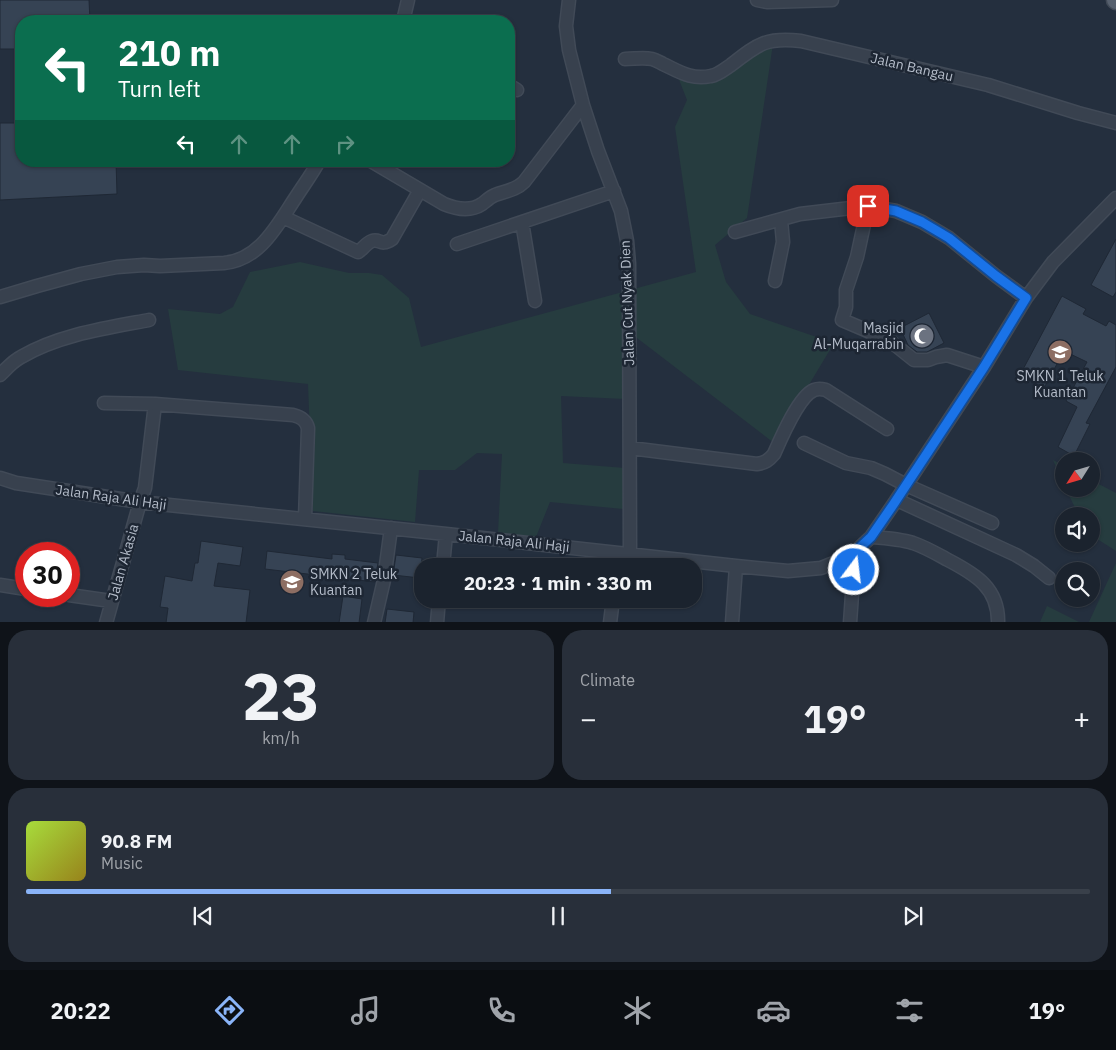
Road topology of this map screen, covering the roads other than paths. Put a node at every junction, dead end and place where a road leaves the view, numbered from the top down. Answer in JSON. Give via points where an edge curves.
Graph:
{"nodes":[{"id":1,"x":408,"y":0,"type":"edge"},
{"id":2,"x":568,"y":0,"type":"edge"},
{"id":3,"x":757,"y":0,"type":"edge"},
{"id":4,"x":832,"y":0,"type":"edge"},
{"id":5,"x":406,"y":15,"type":"edge"},
{"id":6,"x":625,"y":59,"type":"dead end"},
{"id":7,"x":583,"y":105,"type":"junction"},
{"id":8,"x":1116,"y":124,"type":"edge"},
{"id":9,"x":315,"y":167,"type":"edge"},
{"id":10,"x":381,"y":167,"type":"edge"},
{"id":11,"x":420,"y":190,"type":"junction"},
{"id":12,"x":614,"y":190,"type":"junction"},
{"id":13,"x":1116,"y":198,"type":"edge"},
{"id":14,"x":868,"y":206,"type":"junction"},
{"id":15,"x":283,"y":217,"type":"junction"},
{"id":16,"x":781,"y":220,"type":"junction"},
{"id":17,"x":522,"y":222,"type":"junction"},
{"id":18,"x":735,"y":232,"type":"dead end"},
{"id":19,"x":457,"y":244,"type":"dead end"},
{"id":20,"x":776,"y":281,"type":"dead end"},
{"id":21,"x":0,"y":298,"type":"edge"},
{"id":22,"x":1026,"y":298,"type":"junction"},
{"id":23,"x":535,"y":301,"type":"dead end"},
{"id":24,"x":148,"y":320,"type":"dead end"},
{"id":25,"x":984,"y":367,"type":"junction"},
{"id":26,"x":0,"y":375,"type":"edge"},
{"id":27,"x":104,"y":403,"type":"dead end"},
{"id":28,"x":154,"y":404,"type":"junction"},
{"id":29,"x":886,"y":429,"type":"dead end"},
{"id":30,"x":804,"y":443,"type":"dead end"},
{"id":31,"x":630,"y":448,"type":"junction"},
{"id":32,"x":0,"y":478,"type":"edge"},
{"id":33,"x":906,"y":485,"type":"junction"},
{"id":34,"x":897,"y":500,"type":"junction"},
{"id":35,"x":140,"y":502,"type":"junction"},
{"id":36,"x":305,"y":519,"type":"junction"},
{"id":37,"x":992,"y":523,"type":"dead end"},
{"id":38,"x":391,"y":528,"type":"junction"},
{"id":39,"x":446,"y":534,"type":"junction"},
{"id":40,"x":871,"y":537,"type":"junction"},
{"id":41,"x":855,"y":552,"type":"junction"},
{"id":42,"x":624,"y":554,"type":"junction"},
{"id":43,"x":444,"y":558,"type":"edge"},
{"id":44,"x":622,"y":558,"type":"edge"},
{"id":45,"x":736,"y":566,"type":"junction"},
{"id":46,"x":1049,"y":578,"type":"dead end"},
{"id":47,"x":0,"y":585,"type":"edge"},
{"id":48,"x":15,"y":587,"type":"edge"},
{"id":49,"x":80,"y":597,"type":"edge"},
{"id":50,"x":111,"y":602,"type":"junction"},
{"id":51,"x":438,"y":608,"type":"edge"},
{"id":52,"x":612,"y":608,"type":"edge"},
{"id":53,"x":106,"y":622,"type":"edge"},
{"id":54,"x":374,"y":622,"type":"edge"},
{"id":55,"x":436,"y":622,"type":"edge"},
{"id":56,"x":610,"y":622,"type":"edge"},
{"id":57,"x":732,"y":622,"type":"edge"},
{"id":58,"x":850,"y":622,"type":"edge"},
{"id":59,"x":998,"y":622,"type":"edge"}],
"edges":[{"from":1,"to":5,"type":"street"},
{"from":2,"to":7,"type":"street","name":"Jalan Cut Nyak Dien","via":[[566,26],[569,50]]},
{"from":3,"to":4,"type":"street"},
{"from":6,"to":8,"type":"street","name":"Jalan Bangau","via":[[644,58],[695,77],[714,76],[760,44],[784,39],[802,41],[988,85]]},
{"from":7,"to":11,"type":"street","via":[[516,188],[493,196],[473,209],[453,208]]},
{"from":7,"to":12,"type":"street","name":"Jalan Cut Nyak Dien"},
{"from":9,"to":15,"type":"street"},
{"from":10,"to":11,"type":"street"},
{"from":11,"to":15,"type":"street","via":[[392,239],[386,243],[374,240],[358,252]]},
{"from":12,"to":17,"type":"street"},
{"from":12,"to":31,"type":"street","name":"Jalan Cut Nyak Dien","via":[[621,211],[629,264]]},
{"from":13,"to":22,"type":"street","name":"Jalan Raja Ali Haji","via":[[1053,262]]},
{"from":14,"to":16,"type":"street","via":[[800,214]]},
{"from":14,"to":22,"type":"street","via":[[896,211],[922,222],[949,238]]},
{"from":14,"to":25,"type":"street","via":[[846,290],[842,320],[888,340],[914,360],[948,355]]},
{"from":15,"to":21,"type":"street","via":[[265,243],[244,259],[234,262],[117,267]]},
{"from":16,"to":18,"type":"street"},
{"from":16,"to":20,"type":"street","via":[[783,242]]},
{"from":17,"to":19,"type":"street"},
{"from":17,"to":23,"type":"street"},
{"from":22,"to":25,"type":"street","name":"Jalan Raja Ali Haji"},
{"from":24,"to":26,"type":"street","via":[[93,330],[37,349],[19,358]]},
{"from":25,"to":33,"type":"street","name":"Jalan Raja Ali Haji"},
{"from":27,"to":28,"type":"street"},
{"from":28,"to":35,"type":"street","name":"Jalan Akasia","via":[[145,488]]},
{"from":28,"to":36,"type":"street","via":[[301,418],[308,428]]},
{"from":29,"to":31,"type":"street","via":[[820,389],[803,399],[774,454],[764,463]]},
{"from":30,"to":33,"type":"street","via":[[846,463],[871,468]]},
{"from":31,"to":42,"type":"street","name":"Jalan Cut Nyak Dien"},
{"from":32,"to":35,"type":"street","name":"Jalan Raja Ali Haji"},
{"from":33,"to":34,"type":"street","name":"Jalan Raja Ali Haji"},
{"from":33,"to":37,"type":"street"},
{"from":34,"to":40,"type":"street","name":"Jalan Raja Ali Haji"},
{"from":34,"to":46,"type":"street","via":[[1016,555]]},
{"from":35,"to":36,"type":"street","name":"Jalan Raja Ali Haji"},
{"from":35,"to":50,"type":"street","name":"Jalan Akasia"},
{"from":36,"to":38,"type":"street","name":"Jalan Raja Ali Haji"},
{"from":38,"to":39,"type":"street","name":"Jalan Raja Ali Haji"},
{"from":38,"to":54,"type":"street"},
{"from":39,"to":42,"type":"street","name":"Jalan Raja Ali Haji"},
{"from":39,"to":43,"type":"street"},
{"from":40,"to":41,"type":"street","name":"Jalan Raja Ali Haji"},
{"from":40,"to":59,"type":"street","via":[[914,544],[971,573],[982,581],[996,602]]},
{"from":41,"to":45,"type":"street","name":"Jalan Raja Ali Haji","via":[[821,568],[788,571]]},
{"from":41,"to":58,"type":"street"},
{"from":42,"to":44,"type":"street","name":"Jalan Cut Nyak Dien"},
{"from":42,"to":45,"type":"street","name":"Jalan Raja Ali Haji"},
{"from":45,"to":57,"type":"street"},
{"from":47,"to":48,"type":"street"},
{"from":49,"to":50,"type":"street"},
{"from":50,"to":53,"type":"street","name":"Jalan Akasia"},
{"from":51,"to":55,"type":"street"},
{"from":52,"to":56,"type":"street"}]}
